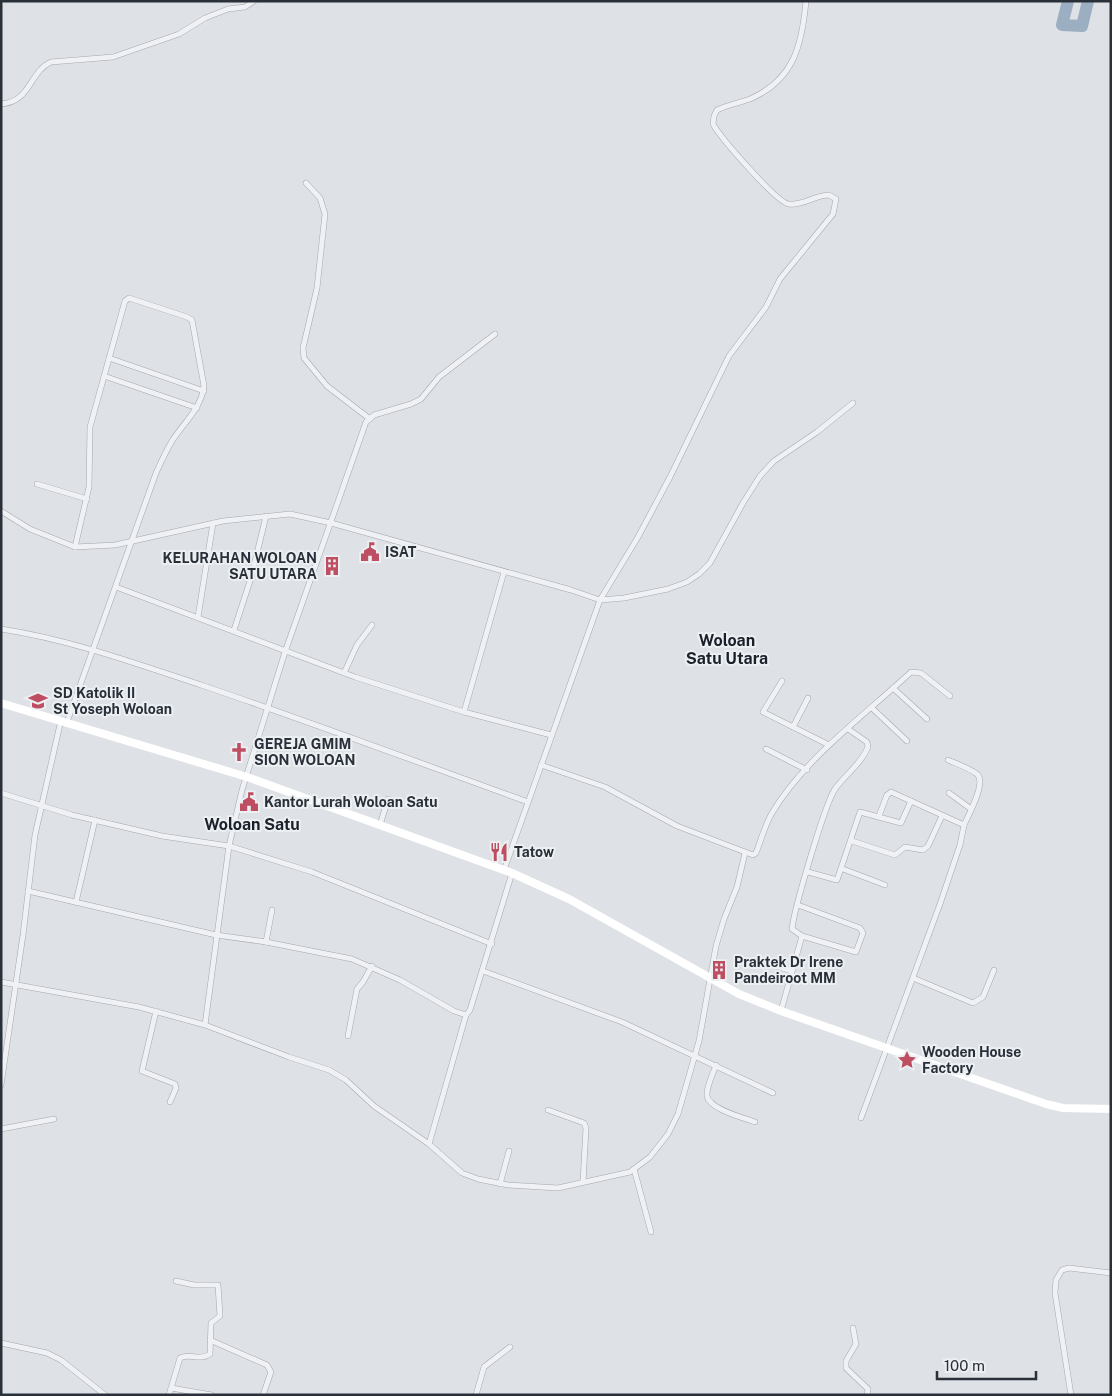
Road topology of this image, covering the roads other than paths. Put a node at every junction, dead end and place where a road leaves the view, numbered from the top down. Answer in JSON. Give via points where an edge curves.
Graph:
{"nodes":[{"id":1,"x":254,"y":1,"type":"edge"},
{"id":2,"x":806,"y":1,"type":"edge"},
{"id":3,"x":1,"y":104,"type":"edge"},
{"id":4,"x":306,"y":183,"type":"dead end"},
{"id":5,"x":495,"y":334,"type":"dead end"},
{"id":6,"x":110,"y":358,"type":"junction"},
{"id":7,"x":104,"y":376,"type":"junction"},
{"id":8,"x":204,"y":391,"type":"junction"},
{"id":9,"x":854,"y":403,"type":"dead end"},
{"id":10,"x":197,"y":408,"type":"junction"},
{"id":11,"x":370,"y":419,"type":"junction"},
{"id":12,"x":36,"y":484,"type":"dead end"},
{"id":13,"x":87,"y":499,"type":"junction"},
{"id":14,"x":1,"y":511,"type":"edge"},
{"id":15,"x":266,"y":516,"type":"junction"},
{"id":16,"x":331,"y":523,"type":"junction"},
{"id":17,"x":213,"y":524,"type":"junction"},
{"id":18,"x":130,"y":542,"type":"junction"},
{"id":19,"x":75,"y":547,"type":"junction"},
{"id":20,"x":504,"y":572,"type":"junction"},
{"id":21,"x":116,"y":587,"type":"junction"},
{"id":22,"x":600,"y":600,"type":"junction"},
{"id":23,"x":198,"y":616,"type":"junction"},
{"id":24,"x":372,"y":625,"type":"dead end"},
{"id":25,"x":1,"y":629,"type":"edge"},
{"id":26,"x":234,"y":630,"type":"junction"},
{"id":27,"x":92,"y":649,"type":"junction"},
{"id":28,"x":285,"y":652,"type":"junction"},
{"id":29,"x":344,"y":673,"type":"junction"},
{"id":30,"x":782,"y":681,"type":"dead end"},
{"id":31,"x":893,"y":688,"type":"junction"},
{"id":32,"x":950,"y":696,"type":"dead end"},
{"id":33,"x":808,"y":698,"type":"dead end"},
{"id":34,"x":1,"y":703,"type":"edge"},
{"id":35,"x":268,"y":708,"type":"junction"},
{"id":36,"x":872,"y":708,"type":"junction"},
{"id":37,"x":464,"y":712,"type":"junction"},
{"id":38,"x":926,"y":718,"type":"dead end"},
{"id":39,"x":64,"y":721,"type":"junction"},
{"id":40,"x":793,"y":727,"type":"junction"},
{"id":41,"x":848,"y":728,"type":"junction"},
{"id":42,"x":551,"y":735,"type":"junction"},
{"id":43,"x":907,"y":741,"type":"dead end"},
{"id":44,"x":829,"y":745,"type":"junction"},
{"id":45,"x":766,"y":748,"type":"dead end"},
{"id":46,"x":948,"y":760,"type":"dead end"},
{"id":47,"x":541,"y":765,"type":"junction"},
{"id":48,"x":807,"y":770,"type":"junction"},
{"id":49,"x":247,"y":777,"type":"junction"},
{"id":50,"x":1,"y":793,"type":"edge"},
{"id":51,"x":949,"y":793,"type":"dead end"},
{"id":52,"x":388,"y":799,"type":"dead end"},
{"id":53,"x":912,"y":801,"type":"junction"},
{"id":54,"x":528,"y":802,"type":"junction"},
{"id":55,"x":40,"y":805,"type":"junction"},
{"id":56,"x":971,"y":809,"type":"junction"},
{"id":57,"x":879,"y":816,"type":"junction"},
{"id":58,"x":942,"y":816,"type":"junction"},
{"id":59,"x":95,"y":820,"type":"junction"},
{"id":60,"x":380,"y":825,"type":"junction"},
{"id":61,"x":964,"y":825,"type":"junction"},
{"id":62,"x":852,"y":841,"type":"junction"},
{"id":63,"x":229,"y":846,"type":"junction"},
{"id":64,"x":745,"y":853,"type":"junction"},
{"id":65,"x":843,"y":870,"type":"junction"},
{"id":66,"x":508,"y":871,"type":"junction"},
{"id":67,"x":808,"y":872,"type":"junction"},
{"id":68,"x":885,"y":885,"type":"dead end"},
{"id":69,"x":28,"y":891,"type":"junction"},
{"id":70,"x":76,"y":902,"type":"junction"},
{"id":71,"x":798,"y":905,"type":"junction"},
{"id":72,"x":272,"y":910,"type":"dead end"},
{"id":73,"x":216,"y":936,"type":"junction"},
{"id":74,"x":802,"y":936,"type":"junction"},
{"id":75,"x":266,"y":942,"type":"junction"},
{"id":76,"x":492,"y":944,"type":"junction"},
{"id":77,"x":766,"y":963,"type":"dead end"},
{"id":78,"x":372,"y":966,"type":"junction"},
{"id":79,"x":994,"y":970,"type":"dead end"},
{"id":80,"x":483,"y":971,"type":"junction"},
{"id":81,"x":792,"y":971,"type":"junction"},
{"id":82,"x":708,"y":978,"type":"junction"},
{"id":83,"x":913,"y":978,"type":"junction"},
{"id":84,"x":1,"y":982,"type":"edge"},
{"id":85,"x":16,"y":984,"type":"junction"},
{"id":86,"x":156,"y":1011,"type":"junction"},
{"id":87,"x":781,"y":1011,"type":"junction"},
{"id":88,"x":466,"y":1014,"type":"junction"},
{"id":89,"x":205,"y":1025,"type":"junction"},
{"id":90,"x":348,"y":1036,"type":"dead end"},
{"id":91,"x":887,"y":1047,"type":"junction"},
{"id":92,"x":695,"y":1055,"type":"junction"},
{"id":93,"x":716,"y":1065,"type":"junction"},
{"id":94,"x":1,"y":1085,"type":"edge"},
{"id":95,"x":773,"y":1093,"type":"dead end"},
{"id":96,"x":170,"y":1102,"type":"dead end"},
{"id":97,"x":1111,"y":1109,"type":"edge"},
{"id":98,"x":548,"y":1110,"type":"dead end"},
{"id":99,"x":861,"y":1118,"type":"dead end"},
{"id":100,"x":54,"y":1119,"type":"dead end"},
{"id":101,"x":755,"y":1122,"type":"dead end"},
{"id":102,"x":1,"y":1129,"type":"edge"},
{"id":103,"x":429,"y":1144,"type":"junction"},
{"id":104,"x":509,"y":1151,"type":"dead end"},
{"id":105,"x":634,"y":1170,"type":"junction"},
{"id":106,"x":583,"y":1182,"type":"junction"},
{"id":107,"x":500,"y":1184,"type":"junction"},
{"id":108,"x":651,"y":1232,"type":"dead end"},
{"id":109,"x":1111,"y":1273,"type":"edge"},
{"id":110,"x":176,"y":1281,"type":"dead end"},
{"id":111,"x":853,"y":1328,"type":"dead end"},
{"id":112,"x":210,"y":1340,"type":"junction"},
{"id":113,"x":1,"y":1343,"type":"edge"},
{"id":114,"x":510,"y":1347,"type":"dead end"},
{"id":115,"x":171,"y":1388,"type":"junction"},
{"id":116,"x":105,"y":1395,"type":"edge"},
{"id":117,"x":169,"y":1395,"type":"edge"},
{"id":118,"x":212,"y":1395,"type":"edge"},
{"id":119,"x":263,"y":1395,"type":"edge"},
{"id":120,"x":476,"y":1395,"type":"edge"},
{"id":121,"x":867,"y":1395,"type":"edge"},
{"id":122,"x":1071,"y":1395,"type":"edge"}],
"edges":[{"from":1,"to":3,"type":"street","via":[[245,7],[228,9],[205,18],[171,37],[113,57],[51,62],[14,102]]},
{"from":2,"to":22,"type":"street","via":[[801,38],[787,71],[775,85],[761,94],[717,110],[713,124],[781,202],[796,204],[829,194],[836,199],[836,207],[818,236],[780,279],[766,307],[729,356],[670,477]]},
{"from":4,"to":11,"type":"street","via":[[320,198],[325,214],[317,288],[303,348],[304,358],[328,386]]},
{"from":5,"to":11,"type":"street","via":[[439,377],[421,399]]},
{"from":6,"to":7,"type":"street"},
{"from":6,"to":8,"type":"street"},
{"from":6,"to":8,"type":"street","via":[[127,298],[180,314],[192,320]]},
{"from":7,"to":10,"type":"street"},
{"from":7,"to":13,"type":"street","via":[[90,427]]},
{"from":8,"to":10,"type":"street"},
{"from":9,"to":22,"type":"street","via":[[774,461],[760,476],[710,563],[699,574],[668,589]]},
{"from":10,"to":18,"type":"street","via":[[165,455]]},
{"from":11,"to":16,"type":"street","via":[[366,422]]},
{"from":12,"to":13,"type":"street"},
{"from":13,"to":19,"type":"street"},
{"from":14,"to":19,"type":"street","via":[[30,529]]},
{"from":15,"to":16,"type":"street","via":[[290,514]]},
{"from":15,"to":17,"type":"street"},
{"from":15,"to":26,"type":"street"},
{"from":16,"to":20,"type":"street"},
{"from":16,"to":28,"type":"street"},
{"from":17,"to":18,"type":"street"},
{"from":17,"to":23,"type":"street"},
{"from":18,"to":19,"type":"street"},
{"from":18,"to":21,"type":"street"},
{"from":20,"to":22,"type":"street"},
{"from":20,"to":37,"type":"street"},
{"from":21,"to":23,"type":"street"},
{"from":21,"to":27,"type":"street"},
{"from":22,"to":42,"type":"street"},
{"from":23,"to":26,"type":"street"},
{"from":24,"to":29,"type":"street"},
{"from":25,"to":27,"type":"street","via":[[39,634]]},
{"from":26,"to":28,"type":"street"},
{"from":27,"to":35,"type":"street"},
{"from":27,"to":39,"type":"street"},
{"from":28,"to":29,"type":"street"},
{"from":28,"to":35,"type":"street"},
{"from":29,"to":37,"type":"street"},
{"from":30,"to":40,"type":"street","via":[[763,712]]},
{"from":31,"to":32,"type":"street","via":[[916,670]]},
{"from":31,"to":36,"type":"street"},
{"from":31,"to":38,"type":"street"},
{"from":33,"to":40,"type":"street"},
{"from":34,"to":39,"type":"main road"},
{"from":35,"to":49,"type":"street"},
{"from":35,"to":54,"type":"street"},
{"from":36,"to":41,"type":"street"},
{"from":36,"to":43,"type":"street"},
{"from":37,"to":42,"type":"street"},
{"from":39,"to":49,"type":"main road"},
{"from":39,"to":55,"type":"street"},
{"from":40,"to":44,"type":"street"},
{"from":41,"to":44,"type":"street"},
{"from":41,"to":67,"type":"street","via":[[867,742],[868,747],[831,798]]},
{"from":42,"to":47,"type":"street"},
{"from":44,"to":48,"type":"street"},
{"from":45,"to":48,"type":"street"},
{"from":46,"to":56,"type":"street","via":[[979,777]]},
{"from":47,"to":54,"type":"street"},
{"from":47,"to":64,"type":"street","via":[[605,787],[677,826]]},
{"from":48,"to":64,"type":"street","via":[[771,814],[756,853]]},
{"from":49,"to":60,"type":"main road"},
{"from":49,"to":63,"type":"street"},
{"from":50,"to":55,"type":"street"},
{"from":51,"to":56,"type":"street"},
{"from":52,"to":60,"type":"street"},
{"from":53,"to":57,"type":"street","via":[[901,823]]},
{"from":53,"to":57,"type":"street","via":[[890,792]]},
{"from":53,"to":58,"type":"street"},
{"from":54,"to":66,"type":"street"},
{"from":55,"to":59,"type":"street"},
{"from":55,"to":69,"type":"street"},
{"from":56,"to":61,"type":"street"},
{"from":57,"to":62,"type":"street","via":[[861,810]]},
{"from":58,"to":61,"type":"street"},
{"from":58,"to":62,"type":"street","via":[[923,850],[905,847],[895,855]]},
{"from":59,"to":63,"type":"street","via":[[196,843]]},
{"from":59,"to":70,"type":"street"},
{"from":60,"to":66,"type":"main road"},
{"from":61,"to":83,"type":"street","via":[[957,854]]},
{"from":62,"to":65,"type":"street"},
{"from":63,"to":73,"type":"street"},
{"from":63,"to":76,"type":"street","via":[[312,872]]},
{"from":64,"to":82,"type":"street","via":[[741,876],[724,919]]},
{"from":65,"to":67,"type":"street","via":[[836,881]]},
{"from":65,"to":68,"type":"street"},
{"from":66,"to":76,"type":"street"},
{"from":66,"to":82,"type":"main road","via":[[563,895]]},
{"from":67,"to":71,"type":"street"},
{"from":69,"to":70,"type":"street"},
{"from":69,"to":85,"type":"street"},
{"from":70,"to":73,"type":"street"},
{"from":71,"to":74,"type":"street","via":[[792,929]]},
{"from":71,"to":74,"type":"street","via":[[862,931],[854,954]]},
{"from":72,"to":75,"type":"street"},
{"from":73,"to":75,"type":"street"},
{"from":73,"to":89,"type":"street"},
{"from":74,"to":81,"type":"street"},
{"from":75,"to":78,"type":"street"},
{"from":76,"to":80,"type":"street"},
{"from":77,"to":81,"type":"street"},
{"from":78,"to":88,"type":"street","via":[[454,1012]]},
{"from":78,"to":90,"type":"street","via":[[357,989]]},
{"from":79,"to":83,"type":"street","via":[[983,998],[973,1003]]},
{"from":80,"to":88,"type":"street"},
{"from":80,"to":92,"type":"street","via":[[622,1022]]},
{"from":81,"to":87,"type":"street"},
{"from":82,"to":87,"type":"main road"},
{"from":82,"to":92,"type":"street","via":[[705,1011]]},
{"from":83,"to":91,"type":"street"},
{"from":84,"to":85,"type":"street"},
{"from":85,"to":86,"type":"street"},
{"from":85,"to":94,"type":"street"},
{"from":86,"to":89,"type":"street"},
{"from":86,"to":96,"type":"street","via":[[142,1071],[175,1084]]},
{"from":87,"to":91,"type":"main road"},
{"from":88,"to":103,"type":"street"},
{"from":89,"to":103,"type":"street","via":[[338,1074],[383,1113]]},
{"from":91,"to":97,"type":"main road","via":[[1046,1104],[1063,1108]]},
{"from":91,"to":99,"type":"street"},
{"from":92,"to":93,"type":"street"},
{"from":92,"to":105,"type":"street","via":[[674,1124],[650,1157]]},
{"from":93,"to":95,"type":"street"},
{"from":93,"to":101,"type":"street","via":[[707,1096],[710,1103]]},
{"from":98,"to":106,"type":"street","via":[[584,1123]]},
{"from":100,"to":102,"type":"street"},
{"from":103,"to":107,"type":"street","via":[[462,1173]]},
{"from":104,"to":107,"type":"street"},
{"from":105,"to":106,"type":"street"},
{"from":105,"to":108,"type":"street"},
{"from":106,"to":107,"type":"street","via":[[550,1188]]},
{"from":109,"to":122,"type":"street","via":[[1069,1268],[1062,1270],[1056,1280],[1055,1293]]},
{"from":110,"to":112,"type":"street","via":[[219,1286],[220,1316],[211,1323]]},
{"from":111,"to":121,"type":"street","via":[[856,1344],[846,1361],[846,1368],[868,1388]]},
{"from":112,"to":115,"type":"street","via":[[208,1356],[180,1358]]},
{"from":112,"to":119,"type":"street","via":[[267,1365],[271,1372]]},
{"from":113,"to":116,"type":"street","via":[[47,1353],[61,1360]]},
{"from":114,"to":120,"type":"street","via":[[484,1367]]},
{"from":115,"to":117,"type":"street"},
{"from":115,"to":118,"type":"street"}]}
